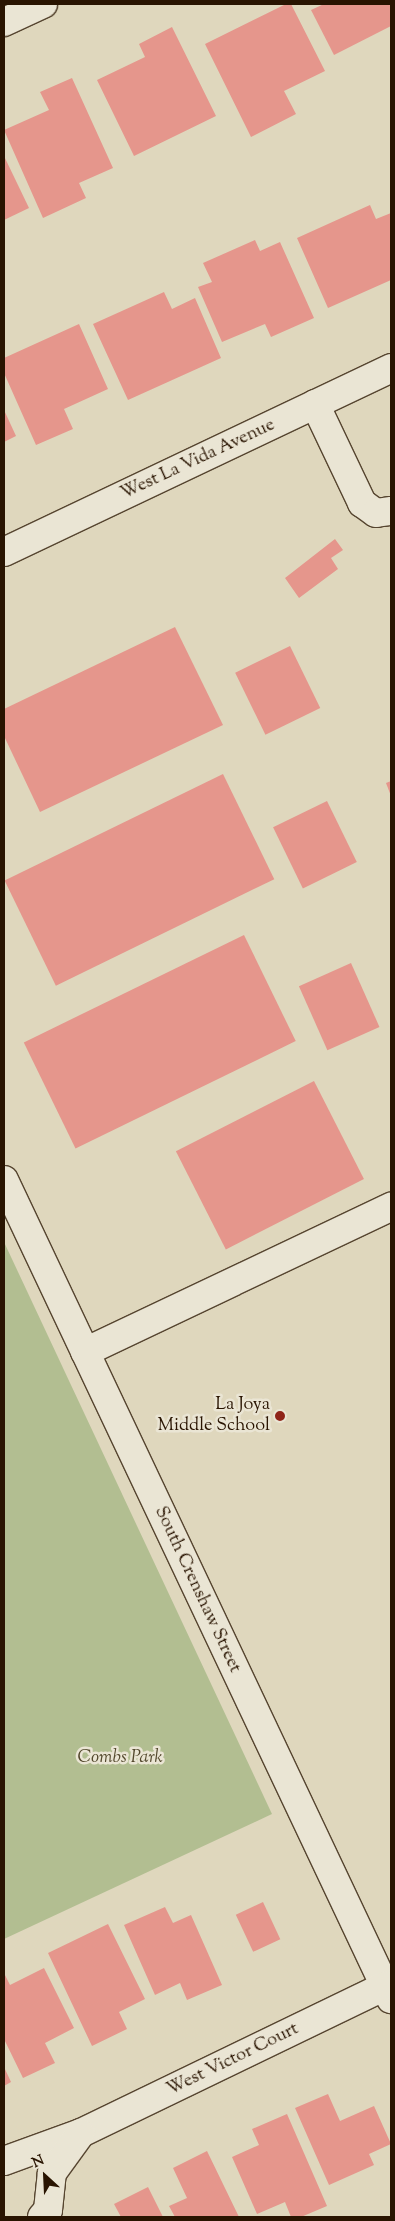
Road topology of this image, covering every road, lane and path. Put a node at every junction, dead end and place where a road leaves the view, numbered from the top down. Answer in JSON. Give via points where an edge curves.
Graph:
{"nodes":[{"id":1,"x":44,"y":4,"type":"edge"},
{"id":2,"x":4,"y":22,"type":"edge"},
{"id":3,"x":391,"y":368,"type":"edge"},
{"id":4,"x":315,"y":404,"type":"junction"},
{"id":5,"x":391,"y":511,"type":"edge"},
{"id":6,"x":4,"y":552,"type":"edge"},
{"id":7,"x":4,"y":1180,"type":"edge"},
{"id":8,"x":391,"y":1207,"type":"edge"},
{"id":9,"x":84,"y":1352,"type":"junction"},
{"id":10,"x":381,"y":1953,"type":"edge"},
{"id":11,"x":388,"y":1993,"type":"edge"},
{"id":12,"x":81,"y":2134,"type":"junction"},
{"id":13,"x":4,"y":2161,"type":"edge"},
{"id":14,"x":42,"y":2217,"type":"edge"}],
"edges":[{"from":1,"to":2,"type":"street"},
{"from":3,"to":4,"type":"street","name":"West La Vida Avenue"},
{"from":4,"to":5,"type":"street","via":[[362,503],[376,513]]},
{"from":4,"to":6,"type":"street","name":"West La Vida Avenue"},
{"from":7,"to":9,"type":"street","name":"South Crenshaw Street"},
{"from":8,"to":9,"type":"street"},
{"from":9,"to":10,"type":"street","name":"South Crenshaw Street"},
{"from":10,"to":11,"type":"street","name":"South Crenshaw Street"},
{"from":11,"to":12,"type":"street","name":"West Victor Court"},
{"from":12,"to":13,"type":"street","name":"West Victor Court"},
{"from":12,"to":14,"type":"street","name":"West Victor Court","via":[[52,2172],[48,2210]]}]}
